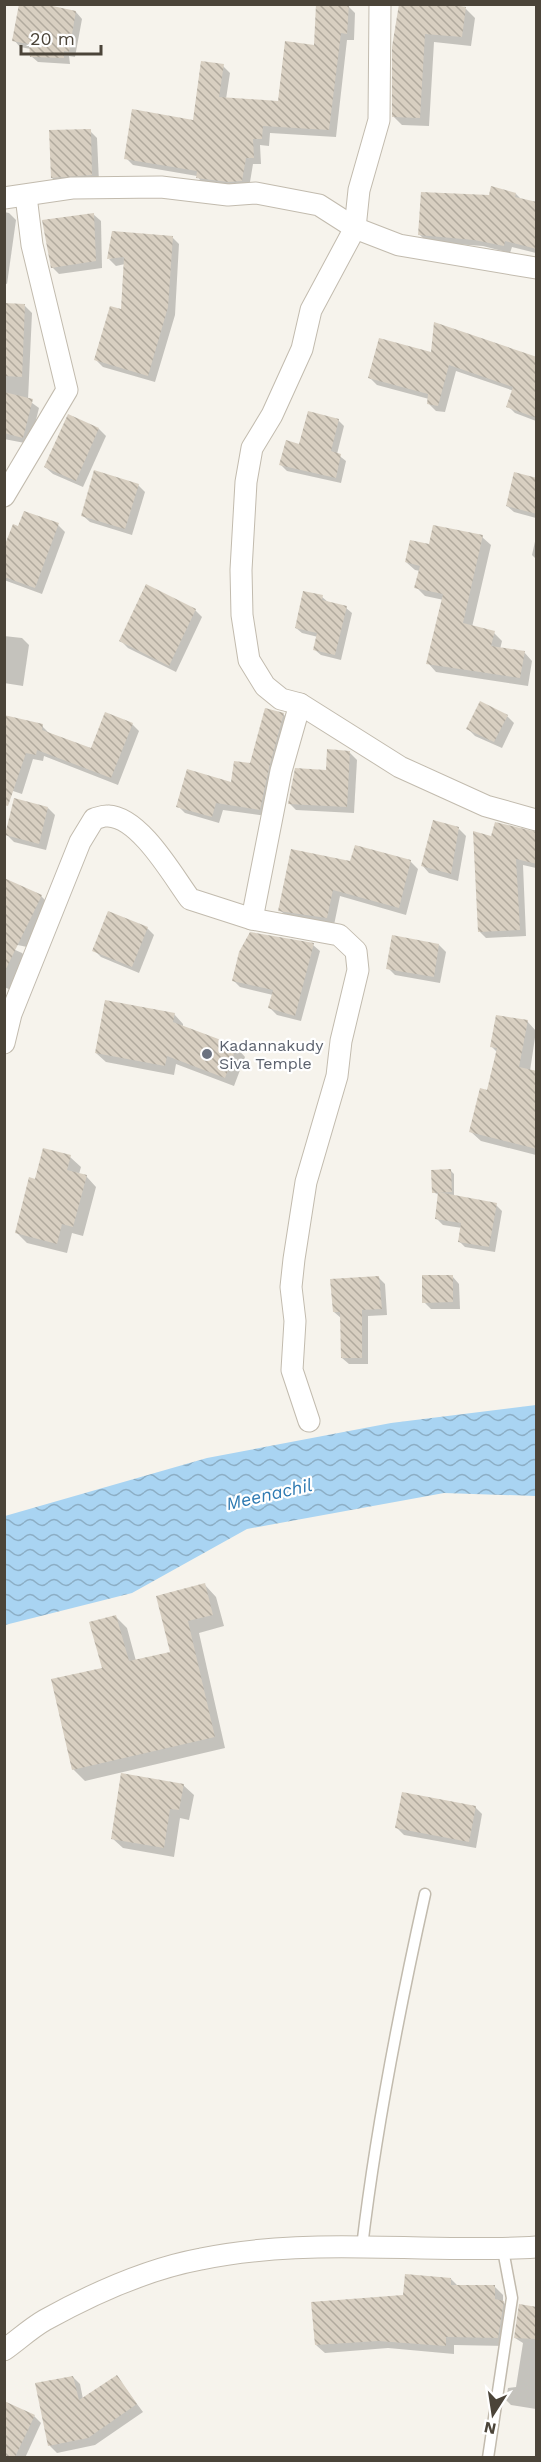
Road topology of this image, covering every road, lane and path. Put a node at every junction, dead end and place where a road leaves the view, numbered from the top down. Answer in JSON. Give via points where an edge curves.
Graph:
{"nodes":[{"id":1,"x":380,"y":4,"type":"edge"},
{"id":2,"x":26,"y":196,"type":"junction"},
{"id":3,"x":4,"y":198,"type":"edge"},
{"id":4,"x":355,"y":228,"type":"junction"},
{"id":5,"x":537,"y":268,"type":"edge"},
{"id":6,"x":4,"y":496,"type":"edge"},
{"id":7,"x":300,"y":704,"type":"junction"},
{"id":8,"x":537,"y":820,"type":"edge"},
{"id":9,"x":252,"y":919,"type":"junction"},
{"id":10,"x":8,"y":1013,"type":"edge"},
{"id":11,"x":4,"y":1043,"type":"edge"},
{"id":12,"x":309,"y":1421,"type":"dead end"},
{"id":13,"x":425,"y":1894,"type":"dead end"},
{"id":14,"x":362,"y":2247,"type":"junction"},
{"id":15,"x":537,"y":2247,"type":"edge"},
{"id":16,"x":503,"y":2250,"type":"junction"},
{"id":17,"x":4,"y":2350,"type":"edge"},
{"id":18,"x":488,"y":2457,"type":"edge"}],
"edges":[{"from":1,"to":4,"type":"street","via":[[379,120],[358,190]]},
{"from":2,"to":3,"type":"street"},
{"from":2,"to":4,"type":"street","via":[[72,188],[161,187],[228,195],[256,193],[319,205]]},
{"from":2,"to":6,"type":"street","via":[[32,245],[67,390]]},
{"from":4,"to":5,"type":"street","via":[[399,245]]},
{"from":4,"to":7,"type":"street","via":[[310,310],[302,349],[272,416],[252,448],[246,482],[241,570],[249,660],[265,686],[282,699]]},
{"from":7,"to":8,"type":"street","via":[[400,767],[486,806]]},
{"from":7,"to":9,"type":"street","via":[[281,771]]},
{"from":9,"to":10,"type":"street","via":[[190,899],[171,868],[129,825],[108,816],[94,819],[80,842]]},
{"from":9,"to":12,"type":"street","via":[[339,935],[356,951],[358,970],[337,1076],[306,1182],[291,1287],[295,1321],[292,1370]]},
{"from":10,"to":11,"type":"street"},
{"from":13,"to":14,"type":"lane","via":[[374,2146]]},
{"from":14,"to":16,"type":"street"},
{"from":14,"to":17,"type":"street","via":[[274,2250],[201,2259],[148,2274],[43,2321]]},
{"from":15,"to":16,"type":"street"},
{"from":16,"to":18,"type":"lane","via":[[512,2298]]}]}
